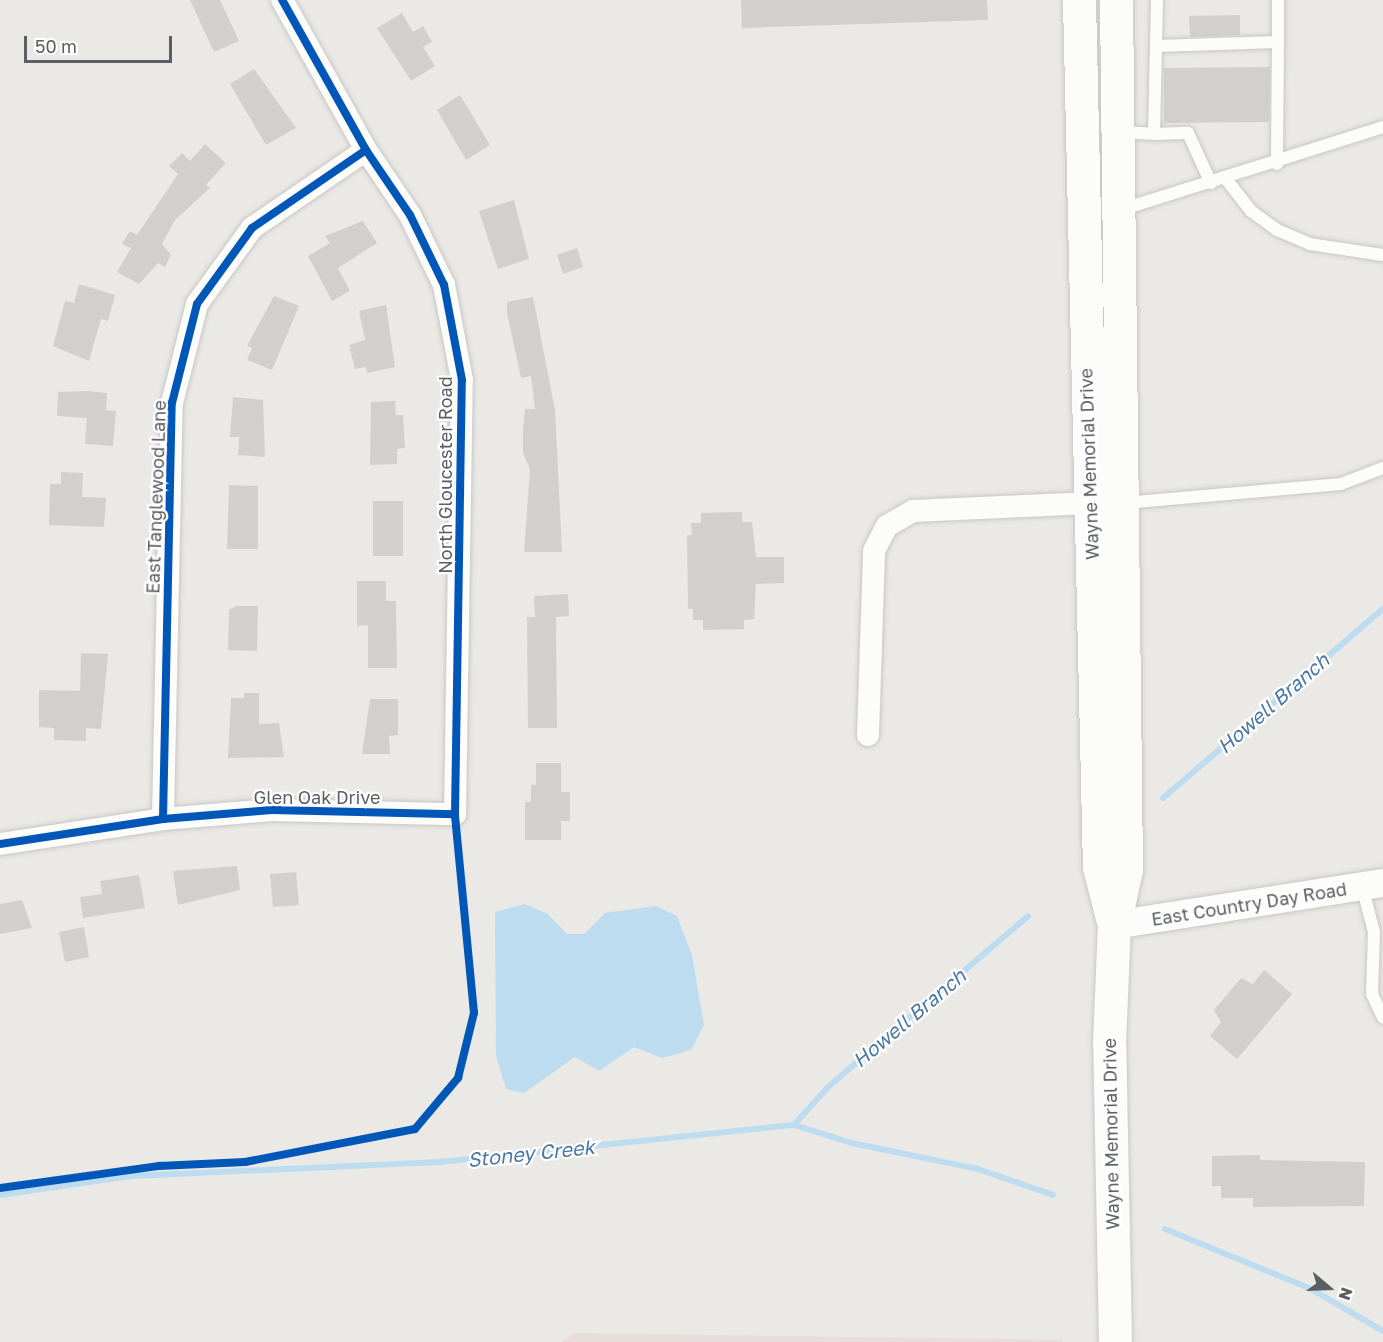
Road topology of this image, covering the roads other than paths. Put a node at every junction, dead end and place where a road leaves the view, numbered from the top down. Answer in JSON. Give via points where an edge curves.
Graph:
{"nodes":[{"id":1,"x":282,"y":0,"type":"edge"},
{"id":2,"x":1079,"y":0,"type":"edge"},
{"id":3,"x":1116,"y":0,"type":"edge"},
{"id":4,"x":1157,"y":0,"type":"edge"},
{"id":5,"x":1278,"y":0,"type":"edge"},
{"id":6,"x":1278,"y":42,"type":"junction"},
{"id":7,"x":1156,"y":46,"type":"junction"},
{"id":8,"x":1383,"y":127,"type":"edge"},
{"id":9,"x":1116,"y":132,"type":"junction"},
{"id":10,"x":1154,"y":134,"type":"junction"},
{"id":11,"x":366,"y":150,"type":"junction"},
{"id":12,"x":1277,"y":164,"type":"junction"},
{"id":13,"x":1226,"y":179,"type":"junction"},
{"id":14,"x":1211,"y":183,"type":"junction"},
{"id":15,"x":1116,"y":211,"type":"junction"},
{"id":16,"x":1383,"y":255,"type":"edge"},
{"id":17,"x":1383,"y":468,"type":"edge"},
{"id":18,"x":1106,"y":503,"type":"junction"},
{"id":19,"x":868,"y":735,"type":"dead end"},
{"id":20,"x":455,"y":814,"type":"joint"},
{"id":21,"x":163,"y":819,"type":"junction"},
{"id":22,"x":0,"y":844,"type":"edge"},
{"id":23,"x":1373,"y":885,"type":"edge"},
{"id":24,"x":1114,"y":925,"type":"junction"},
{"id":25,"x":1383,"y":1018,"type":"edge"},
{"id":26,"x":1115,"y":1342,"type":"edge"}],
"edges":[{"from":1,"to":11,"type":"street","name":"North Gloucester Road"},
{"from":2,"to":18,"type":"main road","name":"Wayne Memorial Drive"},
{"from":3,"to":9,"type":"main road","name":"Wayne Memorial Drive"},
{"from":4,"to":7,"type":"lane"},
{"from":5,"to":6,"type":"lane"},
{"from":6,"to":7,"type":"lane"},
{"from":6,"to":12,"type":"lane"},
{"from":7,"to":10,"type":"lane"},
{"from":8,"to":12,"type":"lane"},
{"from":9,"to":10,"type":"lane"},
{"from":9,"to":15,"type":"main road","name":"Wayne Memorial Drive"},
{"from":10,"to":14,"type":"lane","via":[[1188,133]]},
{"from":11,"to":20,"type":"street","name":"North Gloucester Road","via":[[410,215],[444,285],[462,380]]},
{"from":11,"to":21,"type":"street","name":"East Tanglewood Lane","via":[[252,228],[197,304],[172,403]]},
{"from":12,"to":13,"type":"lane"},
{"from":13,"to":14,"type":"lane"},
{"from":13,"to":16,"type":"lane","via":[[1251,212],[1277,230],[1310,244]]},
{"from":14,"to":15,"type":"lane"},
{"from":15,"to":18,"type":"main road","name":"Wayne Memorial Drive"},
{"from":17,"to":18,"type":"lane","via":[[1341,484]]},
{"from":18,"to":19,"type":"street","via":[[913,512],[887,526],[874,551]]},
{"from":18,"to":24,"type":"main road","name":"Wayne Memorial Drive","via":[[1126,869]]},
{"from":20,"to":21,"type":"street","name":"Glen Oak Drive","via":[[272,810]]},
{"from":21,"to":22,"type":"street","name":"Glen Oak Drive"},
{"from":23,"to":24,"type":"street","name":"East Country Day Road"},
{"from":23,"to":25,"type":"lane","via":[[1371,994]]},
{"from":24,"to":26,"type":"main road","name":"Wayne Memorial Drive","via":[[1109,1043]]}]}
